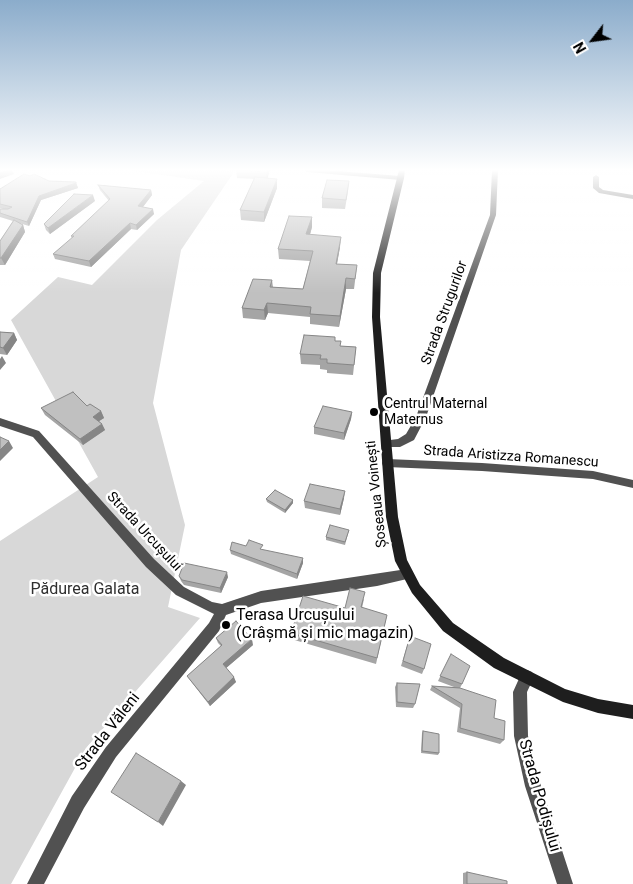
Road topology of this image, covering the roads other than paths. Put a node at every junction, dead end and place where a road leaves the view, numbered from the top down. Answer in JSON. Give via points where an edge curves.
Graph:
{"nodes":[{"id":1,"x":392,"y":211,"type":"edge"},
{"id":2,"x":493,"y":211,"type":"edge"},
{"id":3,"x":0,"y":422,"type":"edge"},
{"id":4,"x":386,"y":444,"type":"junction"},
{"id":5,"x":387,"y":463,"type":"junction"},
{"id":6,"x":633,"y":484,"type":"edge"},
{"id":7,"x":407,"y":574,"type":"junction"},
{"id":8,"x":222,"y":610,"type":"junction"},
{"id":9,"x":527,"y":677,"type":"junction"},
{"id":10,"x":633,"y":712,"type":"edge"},
{"id":11,"x":35,"y":884,"type":"edge"},
{"id":12,"x":565,"y":884,"type":"edge"}],
"edges":[{"from":1,"to":4,"type":"main road","name":"Șoseaua Voinești","via":[[376,291]]},
{"from":2,"to":4,"type":"street","name":"Strada Strugurilor","via":[[421,417],[410,437],[400,443]]},
{"from":3,"to":8,"type":"street","name":"Strada Urcușului","via":[[36,434],[150,563],[180,591]]},
{"from":4,"to":5,"type":"main road","name":"Șoseaua Voinești"},
{"from":5,"to":6,"type":"street","name":"Strada Aristizza Romanescu","via":[[593,475]]},
{"from":5,"to":7,"type":"main road","name":"Șoseaua Voinești","via":[[396,547]]},
{"from":7,"to":8,"type":"street","via":[[260,597]]},
{"from":7,"to":9,"type":"main road","name":"Șoseaua Voinești","via":[[448,627]]},
{"from":8,"to":11,"type":"street","name":"Strada Văleni","via":[[214,627],[112,752],[78,802]]},
{"from":9,"to":10,"type":"main road","name":"Șoseaua Voinești","via":[[572,698]]},
{"from":9,"to":12,"type":"street","name":"Strada Podișului","via":[[520,692],[521,736],[533,786]]}]}
